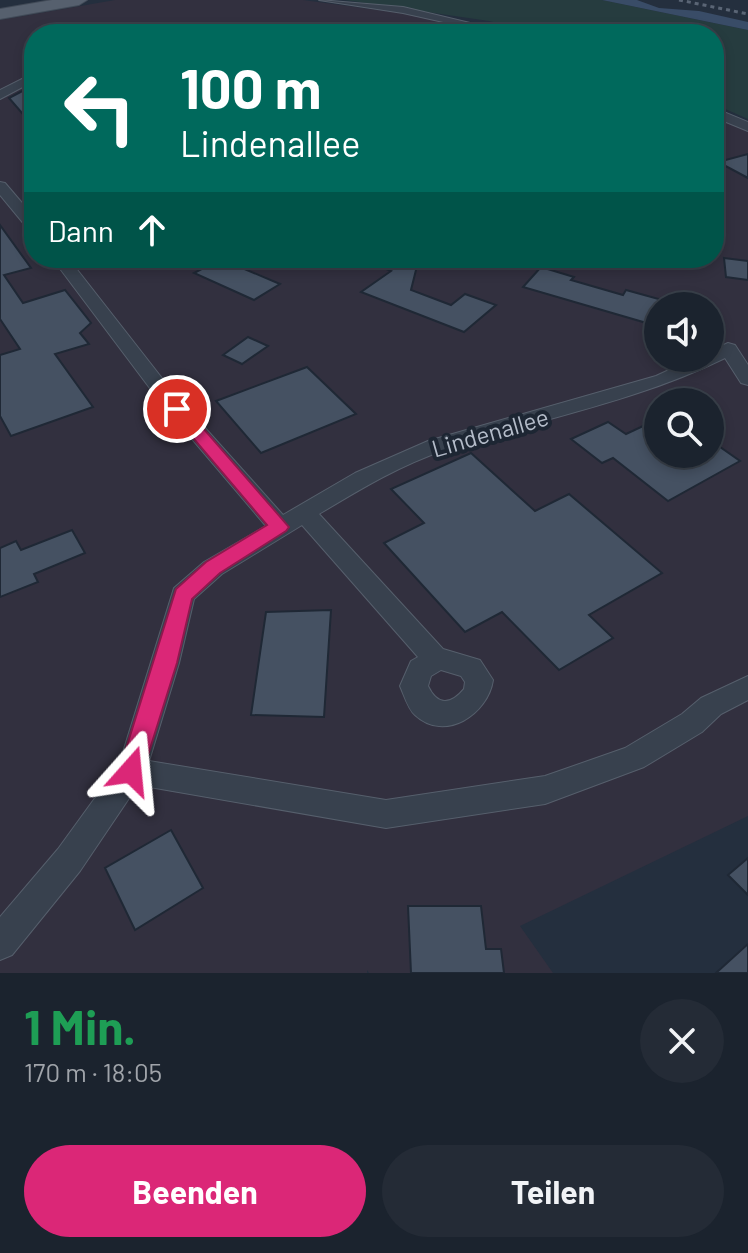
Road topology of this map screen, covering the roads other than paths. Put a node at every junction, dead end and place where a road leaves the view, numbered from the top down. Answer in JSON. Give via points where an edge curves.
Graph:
{"nodes":[{"id":1,"x":79,"y":0,"type":"edge"},
{"id":2,"x":324,"y":0,"type":"edge"},
{"id":3,"x":0,"y":14,"type":"edge"},
{"id":4,"x":466,"y":24,"type":"edge"},
{"id":5,"x":24,"y":82,"type":"edge"},
{"id":6,"x":0,"y":95,"type":"edge"},
{"id":7,"x":724,"y":116,"type":"edge"},
{"id":8,"x":748,"y":127,"type":"edge"},
{"id":9,"x":0,"y":186,"type":"edge"},
{"id":10,"x":24,"y":215,"type":"edge"},
{"id":11,"x":68,"y":268,"type":"edge"},
{"id":12,"x":724,"y":351,"type":"edge"},
{"id":13,"x":680,"y":372,"type":"edge"},
{"id":14,"x":748,"y":379,"type":"edge"},
{"id":15,"x":304,"y":512,"type":"junction"},
{"id":16,"x":280,"y":527,"type":"junction"},
{"id":17,"x":437,"y":660,"type":"dead end"},
{"id":18,"x":748,"y":687,"type":"edge"},
{"id":19,"x":131,"y":771,"type":"junction"},
{"id":20,"x":0,"y":943,"type":"edge"}],
"edges":[{"from":1,"to":3,"type":"main road"},
{"from":2,"to":4,"type":"street"},
{"from":5,"to":6,"type":"street"},
{"from":7,"to":8,"type":"street"},
{"from":9,"to":10,"type":"street"},
{"from":11,"to":16,"type":"street","via":[[165,395]]},
{"from":12,"to":14,"type":"street","name":"Lindenallee","via":[[728,349]]},
{"from":13,"to":15,"type":"street","name":"Lindenallee","via":[[435,446]]},
{"from":15,"to":16,"type":"street","name":"Lindenallee"},
{"from":15,"to":17,"type":"street"},
{"from":16,"to":19,"type":"street","name":"Lindenallee","via":[[213,568],[183,595]]},
{"from":18,"to":19,"type":"street","via":[[634,758],[545,790],[386,814]]},
{"from":19,"to":20,"type":"street","name":"Lindenallee","via":[[69,860]]}]}
